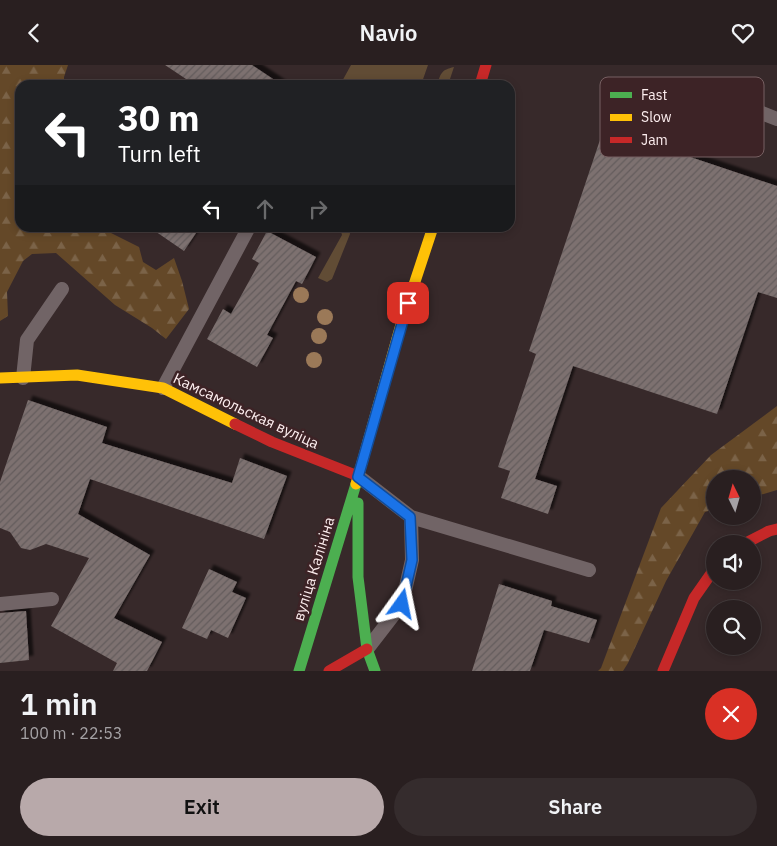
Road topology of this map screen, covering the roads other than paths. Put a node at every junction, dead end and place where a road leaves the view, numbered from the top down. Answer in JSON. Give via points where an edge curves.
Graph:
{"nodes":[{"id":1,"x":486,"y":65,"type":"edge"},
{"id":2,"x":482,"y":80,"type":"edge"},
{"id":3,"x":764,"y":114,"type":"edge"},
{"id":4,"x":777,"y":119,"type":"edge"},
{"id":5,"x":245,"y":232,"type":"edge"},
{"id":6,"x":431,"y":232,"type":"edge"},
{"id":7,"x":62,"y":289,"type":"dead end"},
{"id":8,"x":23,"y":377,"type":"junction"},
{"id":9,"x":0,"y":378,"type":"edge"},
{"id":10,"x":163,"y":388,"type":"junction"},
{"id":11,"x":358,"y":477,"type":"junction"},
{"id":12,"x":410,"y":517,"type":"junction"},
{"id":13,"x":777,"y":529,"type":"edge"},
{"id":14,"x":761,"y":535,"type":"edge"},
{"id":15,"x":589,"y":569,"type":"dead end"},
{"id":16,"x":706,"y":581,"type":"edge"},
{"id":17,"x":52,"y":599,"type":"dead end"},
{"id":18,"x":0,"y":604,"type":"edge"},
{"id":19,"x":368,"y":649,"type":"junction"},
{"id":20,"x":299,"y":671,"type":"edge"},
{"id":21,"x":329,"y":671,"type":"edge"},
{"id":22,"x":375,"y":671,"type":"edge"},
{"id":23,"x":663,"y":671,"type":"edge"}],
"edges":[{"from":1,"to":2,"type":"main road"},
{"from":3,"to":4,"type":"lane"},
{"from":5,"to":10,"type":"lane"},
{"from":6,"to":11,"type":"main road","via":[[402,321]]},
{"from":7,"to":8,"type":"lane","via":[[27,340]]},
{"from":8,"to":9,"type":"main road","name":"Камсамольская вуліца"},
{"from":8,"to":10,"type":"main road","name":"Камсамольская вуліца","via":[[77,375]]},
{"from":10,"to":11,"type":"main road","name":"Камсамольская вуліца","via":[[272,442]]},
{"from":11,"to":12,"type":"lane"},
{"from":11,"to":19,"type":"main road","via":[[358,577]]},
{"from":11,"to":20,"type":"main road","name":"вуліца Калініна"},
{"from":12,"to":15,"type":"lane"},
{"from":12,"to":19,"type":"lane","via":[[412,560],[402,604]]},
{"from":13,"to":14,"type":"main road"},
{"from":16,"to":23,"type":"main road","via":[[694,598]]},
{"from":17,"to":18,"type":"lane"},
{"from":19,"to":21,"type":"main road"},
{"from":19,"to":22,"type":"main road"}]}
